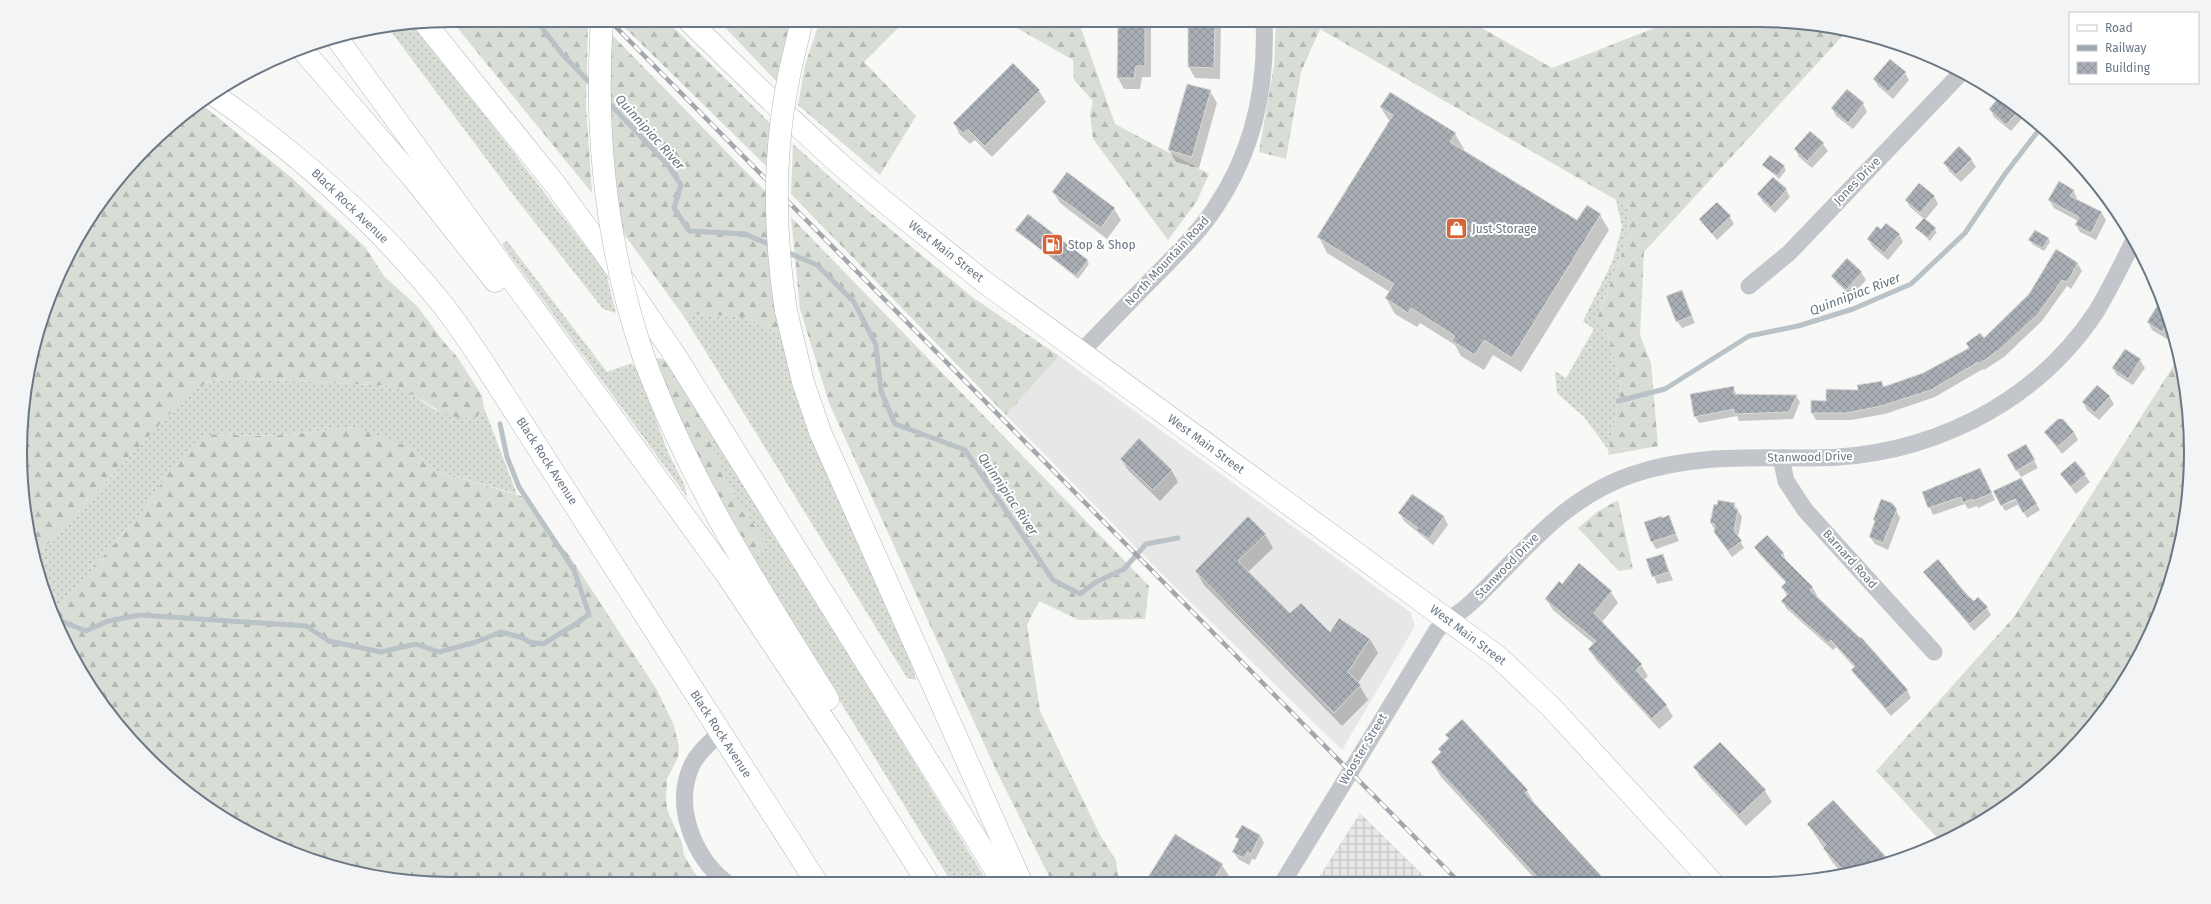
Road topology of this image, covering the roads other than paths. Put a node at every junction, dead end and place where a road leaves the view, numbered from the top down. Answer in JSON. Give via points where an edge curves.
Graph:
{"nodes":[{"id":1,"x":602,"y":27,"type":"edge"},
{"id":2,"x":695,"y":27,"type":"edge"},
{"id":3,"x":800,"y":27,"type":"edge"},
{"id":4,"x":1264,"y":27,"type":"edge"},
{"id":5,"x":430,"y":28,"type":"edge"},
{"id":6,"x":340,"y":42,"type":"edge"},
{"id":7,"x":305,"y":53,"type":"edge"},
{"id":8,"x":1958,"y":77,"type":"edge"},
{"id":9,"x":218,"y":98,"type":"edge"},
{"id":10,"x":2131,"y":247,"type":"edge"},
{"id":11,"x":1749,"y":286,"type":"dead end"},
{"id":12,"x":1080,"y":353,"type":"junction"},
{"id":13,"x":627,"y":438,"type":"junction"},
{"id":14,"x":1781,"y":458,"type":"junction"},
{"id":15,"x":1448,"y":619,"type":"junction"},
{"id":16,"x":1934,"y":652,"type":"dead end"},
{"id":17,"x":720,"y":733,"type":"junction"},
{"id":18,"x":721,"y":877,"type":"edge"},
{"id":19,"x":813,"y":877,"type":"edge"},
{"id":20,"x":924,"y":877,"type":"edge"},
{"id":21,"x":935,"y":877,"type":"edge"},
{"id":22,"x":1000,"y":877,"type":"edge"},
{"id":23,"x":1019,"y":877,"type":"edge"},
{"id":24,"x":1286,"y":877,"type":"edge"},
{"id":25,"x":1707,"y":877,"type":"edge"}],
"edges":[{"from":1,"to":21,"type":"main road","bridge":true,"via":[[599,105],[607,200],[622,281],[645,361],[680,447],[712,509],[906,824]]},
{"from":2,"to":12,"type":"main road","name":"West Main Street","via":[[773,102],[907,221]]},
{"from":3,"to":23,"type":"main road","bridge":true,"via":[[781,118],[776,194],[779,258],[786,311],[803,382],[820,432]]},
{"from":4,"to":12,"type":"street","name":"North Mountain Road","via":[[1263,76],[1258,105],[1242,159],[1230,184],[1194,236]]},
{"from":5,"to":22,"type":"main road","via":[[554,183],[663,338]]},
{"from":6,"to":13,"type":"main road"},
{"from":7,"to":13,"type":"main road","via":[[445,218],[562,367]]},
{"from":8,"to":11,"type":"street","name":"Jones Drive","via":[[1789,253]]},
{"from":9,"to":17,"type":"main road","name":"Black Rock Avenue","via":[[311,168],[358,211],[443,306],[483,362]]},
{"from":10,"to":14,"type":"street","name":"Stanwood Drive","via":[[2107,292],[2076,338],[2030,384],[1974,421],[1944,435],[1903,448],[1842,458]]},
{"from":12,"to":15,"type":"main road","name":"West Main Street"},
{"from":13,"to":20,"type":"main road","via":[[756,619]]},
{"from":14,"to":15,"type":"street","name":"Stanwood Drive","via":[[1730,457],[1678,463],[1654,467],[1608,484],[1555,518],[1472,603]]},
{"from":14,"to":16,"type":"street","name":"Barnard Road","via":[[1786,480],[1805,510]]},
{"from":15,"to":24,"type":"street","name":"Wooster Street","via":[[1428,642]]},
{"from":15,"to":25,"type":"main road","name":"West Main Street","via":[[1497,656],[1545,701]]},
{"from":17,"to":18,"type":"street","via":[[701,751],[692,764],[686,780],[684,798],[693,839],[706,861]]},
{"from":17,"to":19,"type":"main road","name":"Black Rock Avenue"}]}
